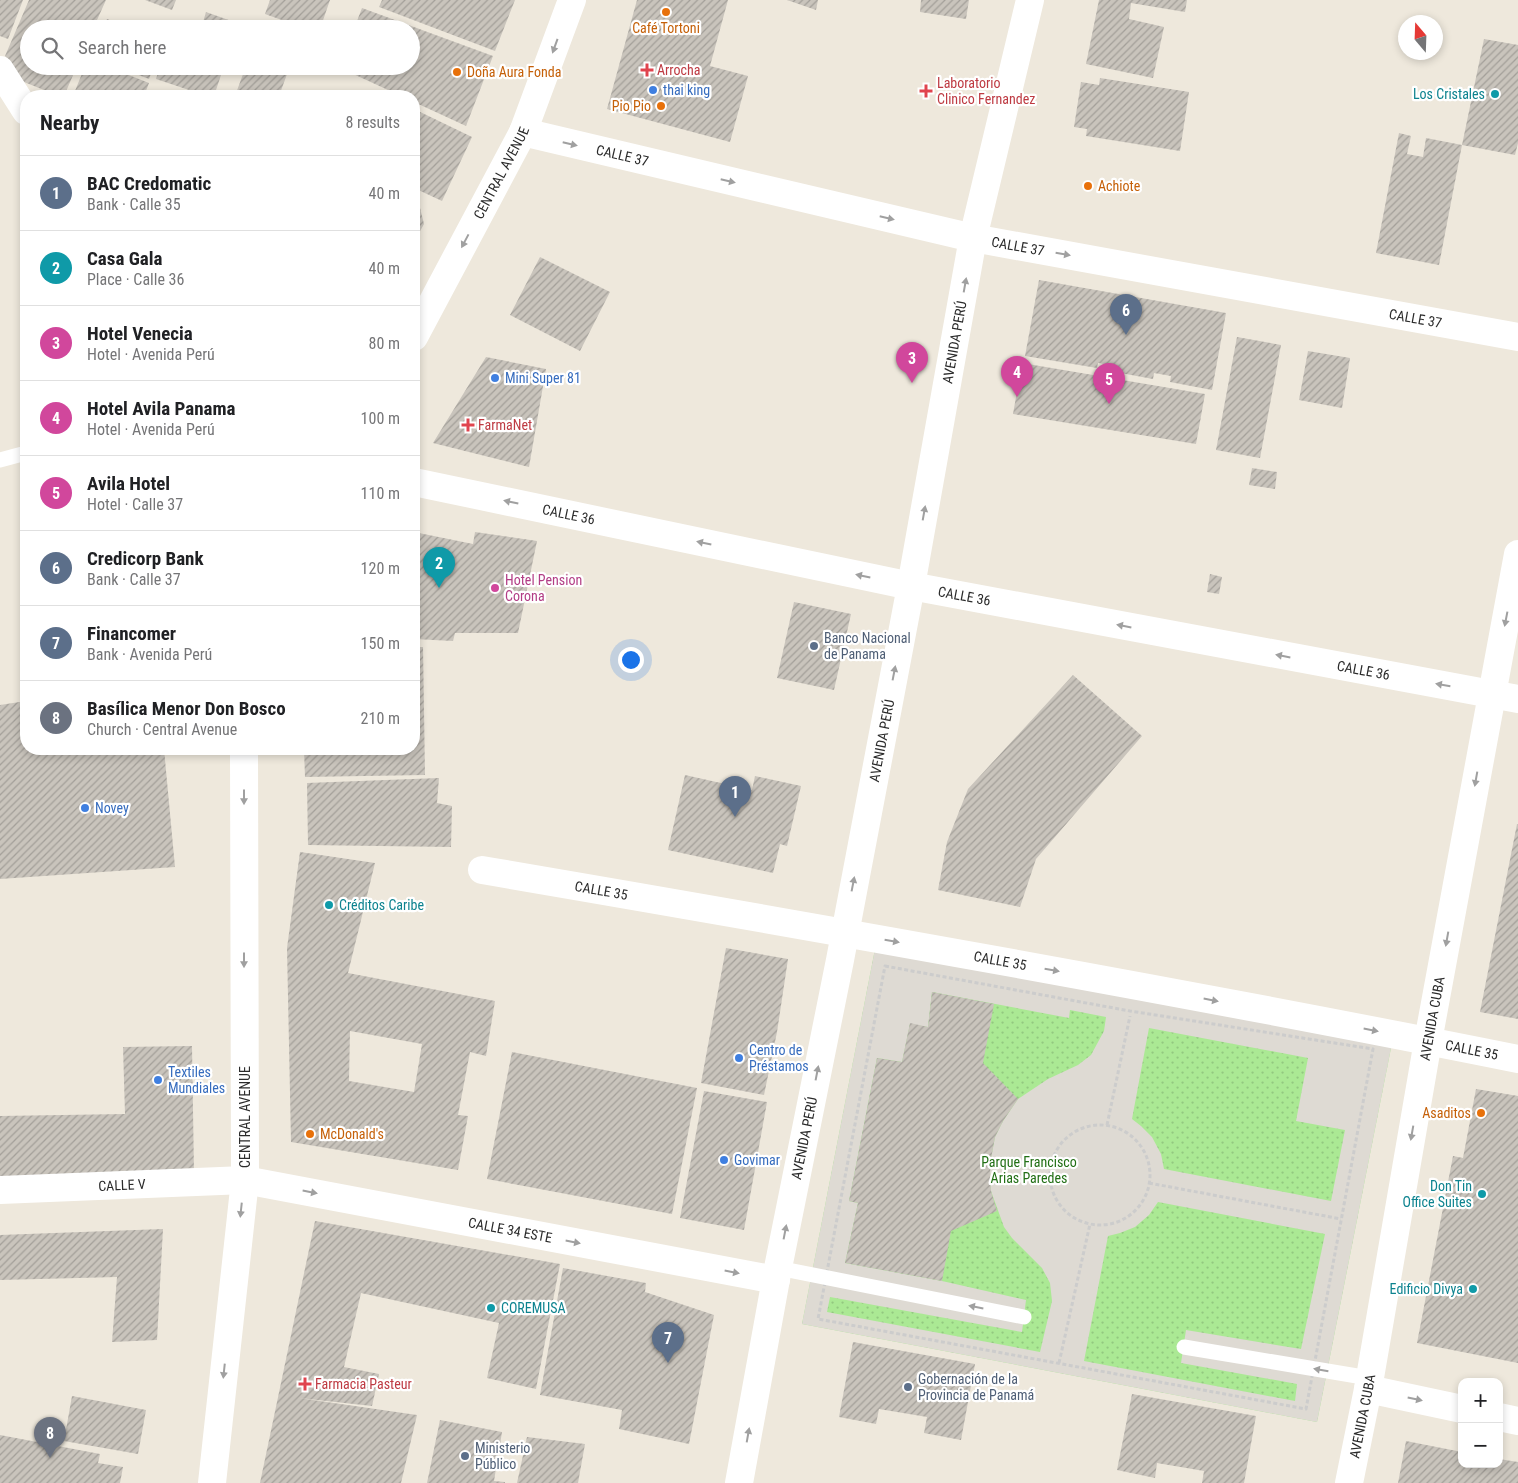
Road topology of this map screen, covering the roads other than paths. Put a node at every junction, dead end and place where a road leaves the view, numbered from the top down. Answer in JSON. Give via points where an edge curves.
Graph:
{"nodes":[{"id":1,"x":572,"y":0,"type":"edge"},
{"id":2,"x":1030,"y":0,"type":"edge"},
{"id":3,"x":0,"y":70,"type":"edge"},
{"id":4,"x":20,"y":102,"type":"edge"},
{"id":5,"x":523,"y":132,"type":"junction"},
{"id":6,"x":973,"y":238,"type":"junction"},
{"id":7,"x":420,"y":326,"type":"edge"},
{"id":8,"x":1518,"y":337,"type":"edge"},
{"id":9,"x":20,"y":455,"type":"edge"},
{"id":10,"x":0,"y":460,"type":"edge"},
{"id":11,"x":420,"y":483,"type":"edge"},
{"id":12,"x":1518,"y":554,"type":"edge"},
{"id":13,"x":911,"y":586,"type":"junction"},
{"id":14,"x":1491,"y":694,"type":"junction"},
{"id":15,"x":1518,"y":699,"type":"edge"},
{"id":16,"x":244,"y":755,"type":"edge"},
{"id":17,"x":482,"y":870,"type":"dead end"},
{"id":18,"x":844,"y":932,"type":"junction"},
{"id":19,"x":1428,"y":1041,"type":"junction"},
{"id":20,"x":1518,"y":1060,"type":"edge"},
{"id":21,"x":245,"y":1180,"type":"junction"},
{"id":22,"x":0,"y":1190,"type":"edge"},
{"id":23,"x":777,"y":1274,"type":"junction"},
{"id":24,"x":1024,"y":1317,"type":"dead end"},
{"id":25,"x":1184,"y":1347,"type":"dead end"},
{"id":26,"x":1368,"y":1383,"type":"junction"},
{"id":27,"x":1458,"y":1408,"type":"edge"},
{"id":28,"x":1503,"y":1418,"type":"edge"},
{"id":29,"x":1518,"y":1421,"type":"edge"},
{"id":30,"x":212,"y":1483,"type":"edge"},
{"id":31,"x":741,"y":1483,"type":"edge"},
{"id":32,"x":1349,"y":1483,"type":"edge"}],
"edges":[{"from":1,"to":5,"type":"street","name":"CENTRAL AVENUE","one_way":true},
{"from":2,"to":6,"type":"street","name":"AVENIDA PERÚ"},
{"from":3,"to":4,"type":"street"},
{"from":5,"to":6,"type":"street","name":"CALLE 37","one_way":true},
{"from":5,"to":7,"type":"street","name":"CENTRAL AVENUE","one_way":true},
{"from":6,"to":8,"type":"street","name":"CALLE 37","one_way":true},
{"from":13,"to":6,"type":"street","name":"AVENIDA PERÚ","one_way":true},
{"from":9,"to":10,"type":"lane"},
{"from":13,"to":11,"type":"street","name":"CALLE 36","one_way":true},
{"from":12,"to":14,"type":"street","name":"AVENIDA CUBA","one_way":true},
{"from":14,"to":13,"type":"street","name":"CALLE 36","one_way":true},
{"from":18,"to":13,"type":"street","name":"AVENIDA PERÚ","one_way":true},
{"from":14,"to":15,"type":"street","name":"CALLE 36"},
{"from":14,"to":19,"type":"street","name":"AVENIDA CUBA","one_way":true},
{"from":16,"to":21,"type":"street","name":"CENTRAL AVENUE","one_way":true},
{"from":17,"to":18,"type":"street","name":"CALLE 35"},
{"from":18,"to":19,"type":"street","name":"CALLE 35","one_way":true},
{"from":23,"to":18,"type":"street","name":"AVENIDA PERÚ","one_way":true},
{"from":19,"to":20,"type":"street","name":"CALLE 35"},
{"from":19,"to":26,"type":"street","name":"AVENIDA CUBA","one_way":true},
{"from":21,"to":22,"type":"street","name":"CALLE V"},
{"from":21,"to":23,"type":"street","name":"CALLE 34 ESTE","one_way":true},
{"from":21,"to":30,"type":"street","name":"CENTRAL AVENUE","one_way":true},
{"from":24,"to":23,"type":"lane","one_way":true,"via":[[826,1277]]},
{"from":31,"to":23,"type":"street","name":"AVENIDA PERÚ","one_way":true},
{"from":26,"to":25,"type":"lane","one_way":true,"via":[[1313,1368]]},
{"from":26,"to":27,"type":"street","one_way":true},
{"from":26,"to":32,"type":"street","name":"AVENIDA CUBA"},
{"from":28,"to":29,"type":"street"}]}
